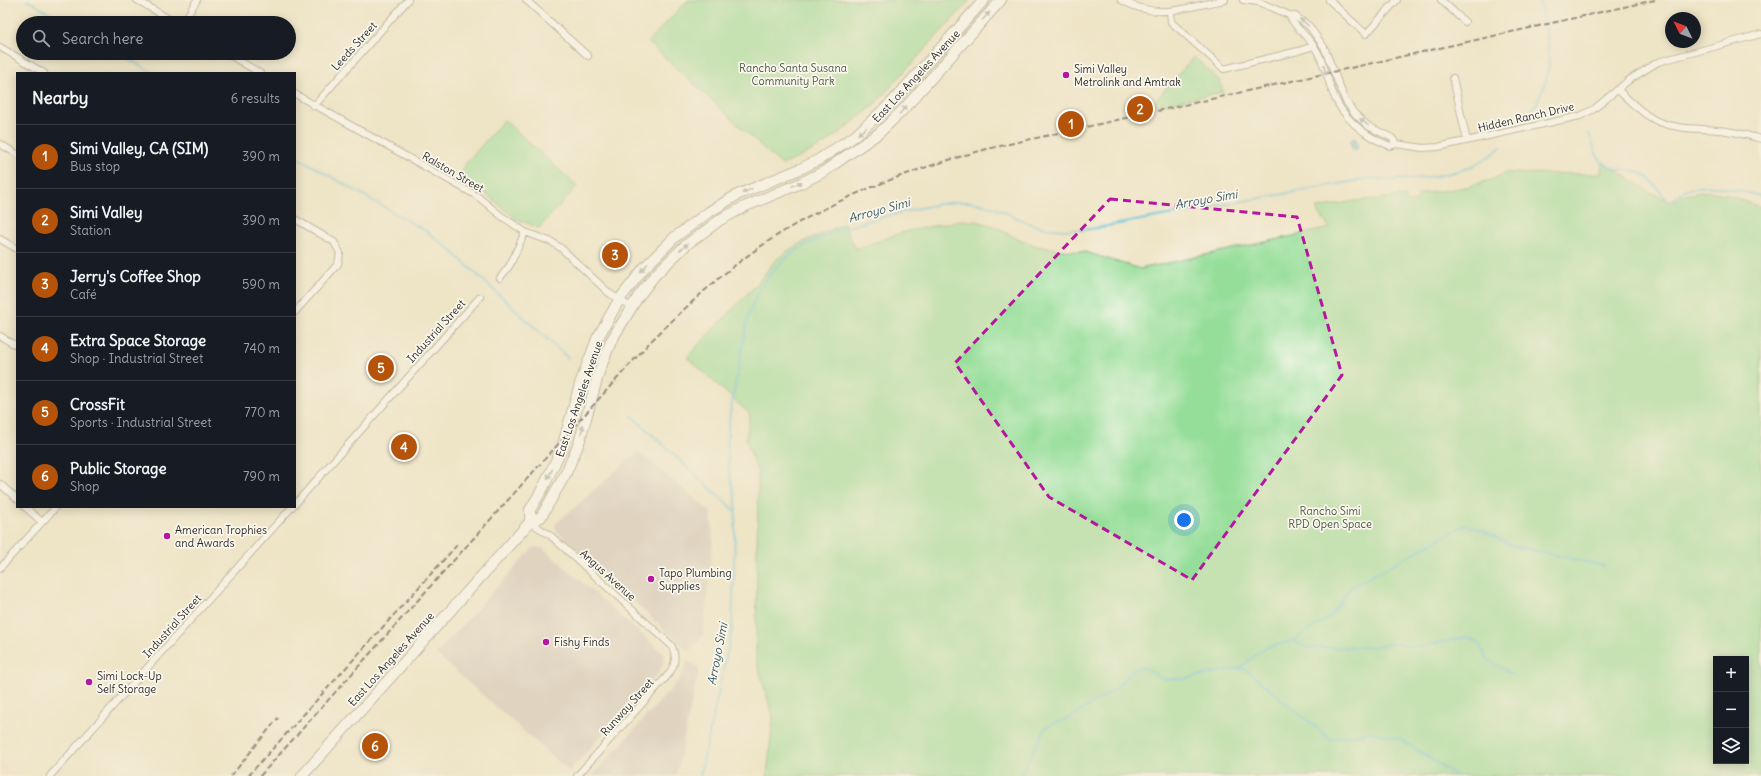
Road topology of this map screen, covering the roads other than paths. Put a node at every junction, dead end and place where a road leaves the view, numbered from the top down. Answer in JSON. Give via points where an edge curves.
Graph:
{"nodes":[{"id":1,"x":137,"y":0,"type":"edge"},
{"id":2,"x":197,"y":0,"type":"edge"},
{"id":3,"x":408,"y":0,"type":"edge"},
{"id":4,"x":526,"y":0,"type":"edge"},
{"id":5,"x":984,"y":0,"type":"edge"},
{"id":6,"x":1001,"y":0,"type":"edge"},
{"id":7,"x":1121,"y":0,"type":"edge"},
{"id":8,"x":1225,"y":0,"type":"edge"},
{"id":9,"x":1243,"y":0,"type":"edge"},
{"id":10,"x":1248,"y":0,"type":"edge"},
{"id":11,"x":1328,"y":0,"type":"edge"},
{"id":12,"x":1397,"y":0,"type":"edge"},
{"id":13,"x":1441,"y":0,"type":"edge"},
{"id":14,"x":1170,"y":12,"type":"junction"},
{"id":15,"x":1289,"y":15,"type":"junction"},
{"id":16,"x":164,"y":16,"type":"edge"},
{"id":17,"x":187,"y":16,"type":"edge"},
{"id":18,"x":1465,"y":22,"type":"dead end"},
{"id":19,"x":1761,"y":34,"type":"edge"},
{"id":20,"x":1314,"y":46,"type":"junction"},
{"id":21,"x":0,"y":48,"type":"edge"},
{"id":22,"x":588,"y":56,"type":"dead end"},
{"id":23,"x":16,"y":57,"type":"edge"},
{"id":24,"x":21,"y":60,"type":"edge"},
{"id":25,"x":238,"y":60,"type":"edge"},
{"id":26,"x":42,"y":72,"type":"edge"},
{"id":27,"x":258,"y":72,"type":"edge"},
{"id":28,"x":1454,"y":78,"type":"dead end"},
{"id":29,"x":1618,"y":90,"type":"junction"},
{"id":30,"x":296,"y":95,"type":"edge"},
{"id":31,"x":314,"y":106,"type":"junction"},
{"id":32,"x":1761,"y":139,"type":"edge"},
{"id":33,"x":1467,"y":141,"type":"junction"},
{"id":34,"x":0,"y":144,"type":"edge"},
{"id":35,"x":1396,"y":144,"type":"junction"},
{"id":36,"x":16,"y":153,"type":"edge"},
{"id":37,"x":296,"y":220,"type":"edge"},
{"id":38,"x":526,"y":232,"type":"junction"},
{"id":39,"x":0,"y":239,"type":"edge"},
{"id":40,"x":16,"y":248,"type":"edge"},
{"id":41,"x":500,"y":278,"type":"dead end"},
{"id":42,"x":480,"y":297,"type":"dead end"},
{"id":43,"x":619,"y":300,"type":"junction"},
{"id":44,"x":631,"y":307,"type":"junction"},
{"id":45,"x":296,"y":311,"type":"edge"},
{"id":46,"x":0,"y":336,"type":"edge"},
{"id":47,"x":16,"y":345,"type":"edge"},
{"id":48,"x":0,"y":484,"type":"edge"},
{"id":49,"x":16,"y":499,"type":"edge"},
{"id":50,"x":296,"y":503,"type":"edge"},
{"id":51,"x":26,"y":508,"type":"edge"},
{"id":52,"x":55,"y":508,"type":"edge"},
{"id":53,"x":291,"y":508,"type":"edge"},
{"id":54,"x":42,"y":522,"type":"junction"},
{"id":55,"x":530,"y":522,"type":"junction"},
{"id":56,"x":0,"y":568,"type":"edge"},
{"id":57,"x":671,"y":645,"type":"joint"},
{"id":58,"x":50,"y":776,"type":"edge"},
{"id":59,"x":302,"y":776,"type":"edge"},
{"id":60,"x":578,"y":776,"type":"edge"}],
"edges":[{"from":1,"to":16,"type":"street"},
{"from":2,"to":17,"type":"street"},
{"from":3,"to":31,"type":"street","name":"Leeds Street"},
{"from":4,"to":22,"type":"street"},
{"from":5,"to":43,"type":"main road","name":"East Los Angeles Avenue","one_way":true,"via":[[867,127],[839,148],[800,170],[737,195],[709,212],[658,253]]},
{"from":44,"to":6,"type":"main road","name":"East Los Angeles Avenue","one_way":true,"via":[[667,262],[703,232],[739,210],[823,172],[880,133]]},
{"from":7,"to":14,"type":"street","via":[[1141,8]]},
{"from":8,"to":14,"type":"street"},
{"from":9,"to":10,"type":"street","name":"Hidden Ranch Drive"},
{"from":10,"to":15,"type":"street","name":"Hidden Ranch Drive"},
{"from":11,"to":12,"type":"street","via":[[1366,34]]},
{"from":13,"to":18,"type":"street"},
{"from":14,"to":20,"type":"street","via":[[1171,22],[1224,70]]},
{"from":15,"to":20,"type":"street","name":"Hidden Ranch Drive","via":[[1291,22]]},
{"from":35,"to":15,"type":"street","name":"Hidden Ranch Drive","one_way":true,"via":[[1392,138],[1368,126],[1354,113],[1345,100],[1330,58],[1320,40],[1302,20]]},
{"from":19,"to":29,"type":"street","name":"Hidden Ranch Drive","via":[[1658,62],[1643,70]]},
{"from":20,"to":35,"type":"street","name":"Hidden Ranch Drive","one_way":true,"via":[[1322,60],[1332,93],[1342,110],[1356,126],[1374,139],[1390,146]]},
{"from":21,"to":23,"type":"street"},
{"from":24,"to":26,"type":"street"},
{"from":25,"to":27,"type":"street"},
{"from":28,"to":33,"type":"street"},
{"from":29,"to":32,"type":"street","via":[[1640,110],[1656,120],[1695,130],[1717,130]]},
{"from":29,"to":33,"type":"street","name":"Hidden Ranch Drive","via":[[1594,109],[1580,116]]},
{"from":30,"to":31,"type":"street","name":"Ralston Street"},
{"from":31,"to":38,"type":"street","name":"Ralston Street","via":[[477,196]]},
{"from":33,"to":35,"type":"street","name":"Hidden Ranch Drive","via":[[1423,148]]},
{"from":34,"to":36,"type":"street"},
{"from":37,"to":45,"type":"street","via":[[334,242],[340,251],[338,264]]},
{"from":38,"to":41,"type":"street","via":[[510,265]]},
{"from":38,"to":43,"type":"street","name":"Ralston Street","via":[[552,242],[562,249]]},
{"from":39,"to":40,"type":"street"},
{"from":42,"to":50,"type":"street","name":"Industrial Street"},
{"from":43,"to":44,"type":"street","name":"Ralston Street"},
{"from":43,"to":55,"type":"main road","name":"East Los Angeles Avenue","one_way":true,"via":[[587,363],[562,448],[530,510]]},
{"from":55,"to":44,"type":"main road","name":"East Los Angeles Avenue","one_way":true,"via":[[541,517],[565,475],[579,442],[604,359]]},
{"from":46,"to":47,"type":"street"},
{"from":48,"to":49,"type":"street"},
{"from":51,"to":54,"type":"street"},
{"from":52,"to":54,"type":"street"},
{"from":53,"to":58,"type":"street","name":"Industrial Street"},
{"from":54,"to":56,"type":"street"},
{"from":55,"to":57,"type":"street","name":"Angus Avenue","via":[[551,536]]},
{"from":55,"to":59,"type":"main road","name":"East Los Angeles Avenue"},
{"from":57,"to":60,"type":"street","name":"Runway Street","via":[[675,656],[672,670]]}]}
